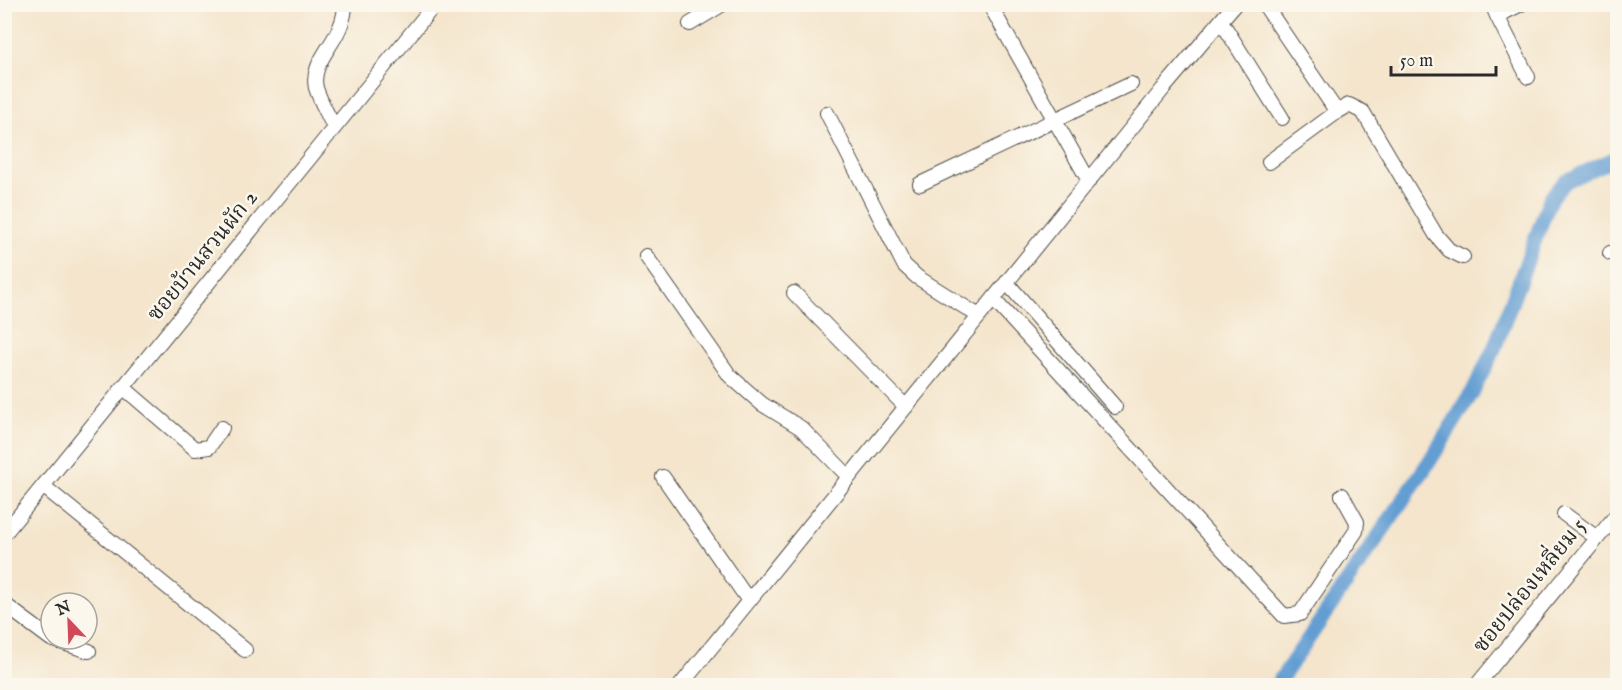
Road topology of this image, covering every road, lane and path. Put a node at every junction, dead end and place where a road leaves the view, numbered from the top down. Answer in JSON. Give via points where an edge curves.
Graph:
{"nodes":[{"id":1,"x":345,"y":4,"type":"edge"},
{"id":2,"x":435,"y":4,"type":"edge"},
{"id":3,"x":723,"y":4,"type":"edge"},
{"id":4,"x":1235,"y":4,"type":"edge"},
{"id":5,"x":1264,"y":4,"type":"edge"},
{"id":6,"x":1521,"y":4,"type":"edge"},
{"id":7,"x":991,"y":7,"type":"dead end"},
{"id":8,"x":1495,"y":10,"type":"edge"},
{"id":9,"x":1221,"y":21,"type":"junction"},
{"id":10,"x":690,"y":24,"type":"dead end"},
{"id":11,"x":1528,"y":77,"type":"dead end"},
{"id":12,"x":1131,"y":84,"type":"dead end"},
{"id":13,"x":1337,"y":112,"type":"junction"},
{"id":14,"x":828,"y":113,"type":"dead end"},
{"id":15,"x":1282,"y":117,"type":"dead end"},
{"id":16,"x":1054,"y":120,"type":"junction"},
{"id":17,"x":334,"y":127,"type":"junction"},
{"id":18,"x":1269,"y":162,"type":"dead end"},
{"id":19,"x":1089,"y":181,"type":"junction"},
{"id":20,"x":920,"y":184,"type":"dead end"},
{"id":21,"x":646,"y":256,"type":"dead end"},
{"id":22,"x":1463,"y":257,"type":"dead end"},
{"id":23,"x":1007,"y":283,"type":"junction"},
{"id":24,"x":794,"y":293,"type":"dead end"},
{"id":25,"x":993,"y":299,"type":"junction"},
{"id":26,"x":979,"y":316,"type":"junction"},
{"id":27,"x":124,"y":388,"type":"junction"},
{"id":28,"x":906,"y":407,"type":"junction"},
{"id":29,"x":1115,"y":407,"type":"dead end"},
{"id":30,"x":222,"y":428,"type":"dead end"},
{"id":31,"x":663,"y":477,"type":"dead end"},
{"id":32,"x":849,"y":477,"type":"junction"},
{"id":33,"x":43,"y":486,"type":"junction"},
{"id":34,"x":1342,"y":495,"type":"dead end"},
{"id":35,"x":1617,"y":513,"type":"edge"},
{"id":36,"x":1564,"y":514,"type":"dead end"},
{"id":37,"x":4,"y":534,"type":"edge"},
{"id":38,"x":1597,"y":538,"type":"junction"},
{"id":39,"x":749,"y":601,"type":"junction"},
{"id":40,"x":4,"y":604,"type":"edge"},
{"id":41,"x":39,"y":630,"type":"edge"},
{"id":42,"x":245,"y":650,"type":"dead end"},
{"id":43,"x":680,"y":686,"type":"edge"},
{"id":44,"x":1476,"y":686,"type":"edge"}],
"edges":[{"from":1,"to":17,"type":"street","via":[[339,34],[315,72],[316,88]]},
{"from":2,"to":17,"type":"street","name":"ซอยบ้านสวนผัก 2"},
{"from":3,"to":10,"type":"street"},
{"from":4,"to":9,"type":"street"},
{"from":5,"to":13,"type":"street"},
{"from":6,"to":8,"type":"street"},
{"from":7,"to":16,"type":"street"},
{"from":8,"to":11,"type":"street"},
{"from":9,"to":15,"type":"street"},
{"from":9,"to":19,"type":"street"},
{"from":12,"to":16,"type":"street"},
{"from":13,"to":18,"type":"street"},
{"from":13,"to":22,"type":"street","via":[[1349,105],[1363,112],[1436,235],[1449,250]]},
{"from":14,"to":26,"type":"street","via":[[904,265]]},
{"from":16,"to":19,"type":"street"},
{"from":16,"to":20,"type":"street"},
{"from":17,"to":27,"type":"street","name":"ซอยบ้านสวนผัก 2"},
{"from":19,"to":23,"type":"street"},
{"from":21,"to":32,"type":"street","via":[[730,376],[762,404],[801,428]]},
{"from":23,"to":25,"type":"street"},
{"from":23,"to":29,"type":"street"},
{"from":24,"to":28,"type":"street"},
{"from":25,"to":26,"type":"street"},
{"from":25,"to":34,"type":"street","via":[[1284,616],[1300,614],[1356,531],[1354,515]]},
{"from":26,"to":28,"type":"street"},
{"from":27,"to":30,"type":"street","via":[[195,449],[209,447]]},
{"from":27,"to":33,"type":"street","name":"ซอยบ้านสวนผัก 2"},
{"from":28,"to":32,"type":"street"},
{"from":31,"to":39,"type":"street"},
{"from":32,"to":39,"type":"street"},
{"from":33,"to":37,"type":"street","name":"ซอยบ้านสวนผัก 2"},
{"from":33,"to":42,"type":"street"},
{"from":35,"to":38,"type":"street","name":"ซอยปล่องเหลี่ยม 5"},
{"from":36,"to":38,"type":"street"},
{"from":38,"to":44,"type":"street","name":"ซอยปล่องเหลี่ยม 5"},
{"from":39,"to":43,"type":"street"},
{"from":40,"to":41,"type":"street"}]}
